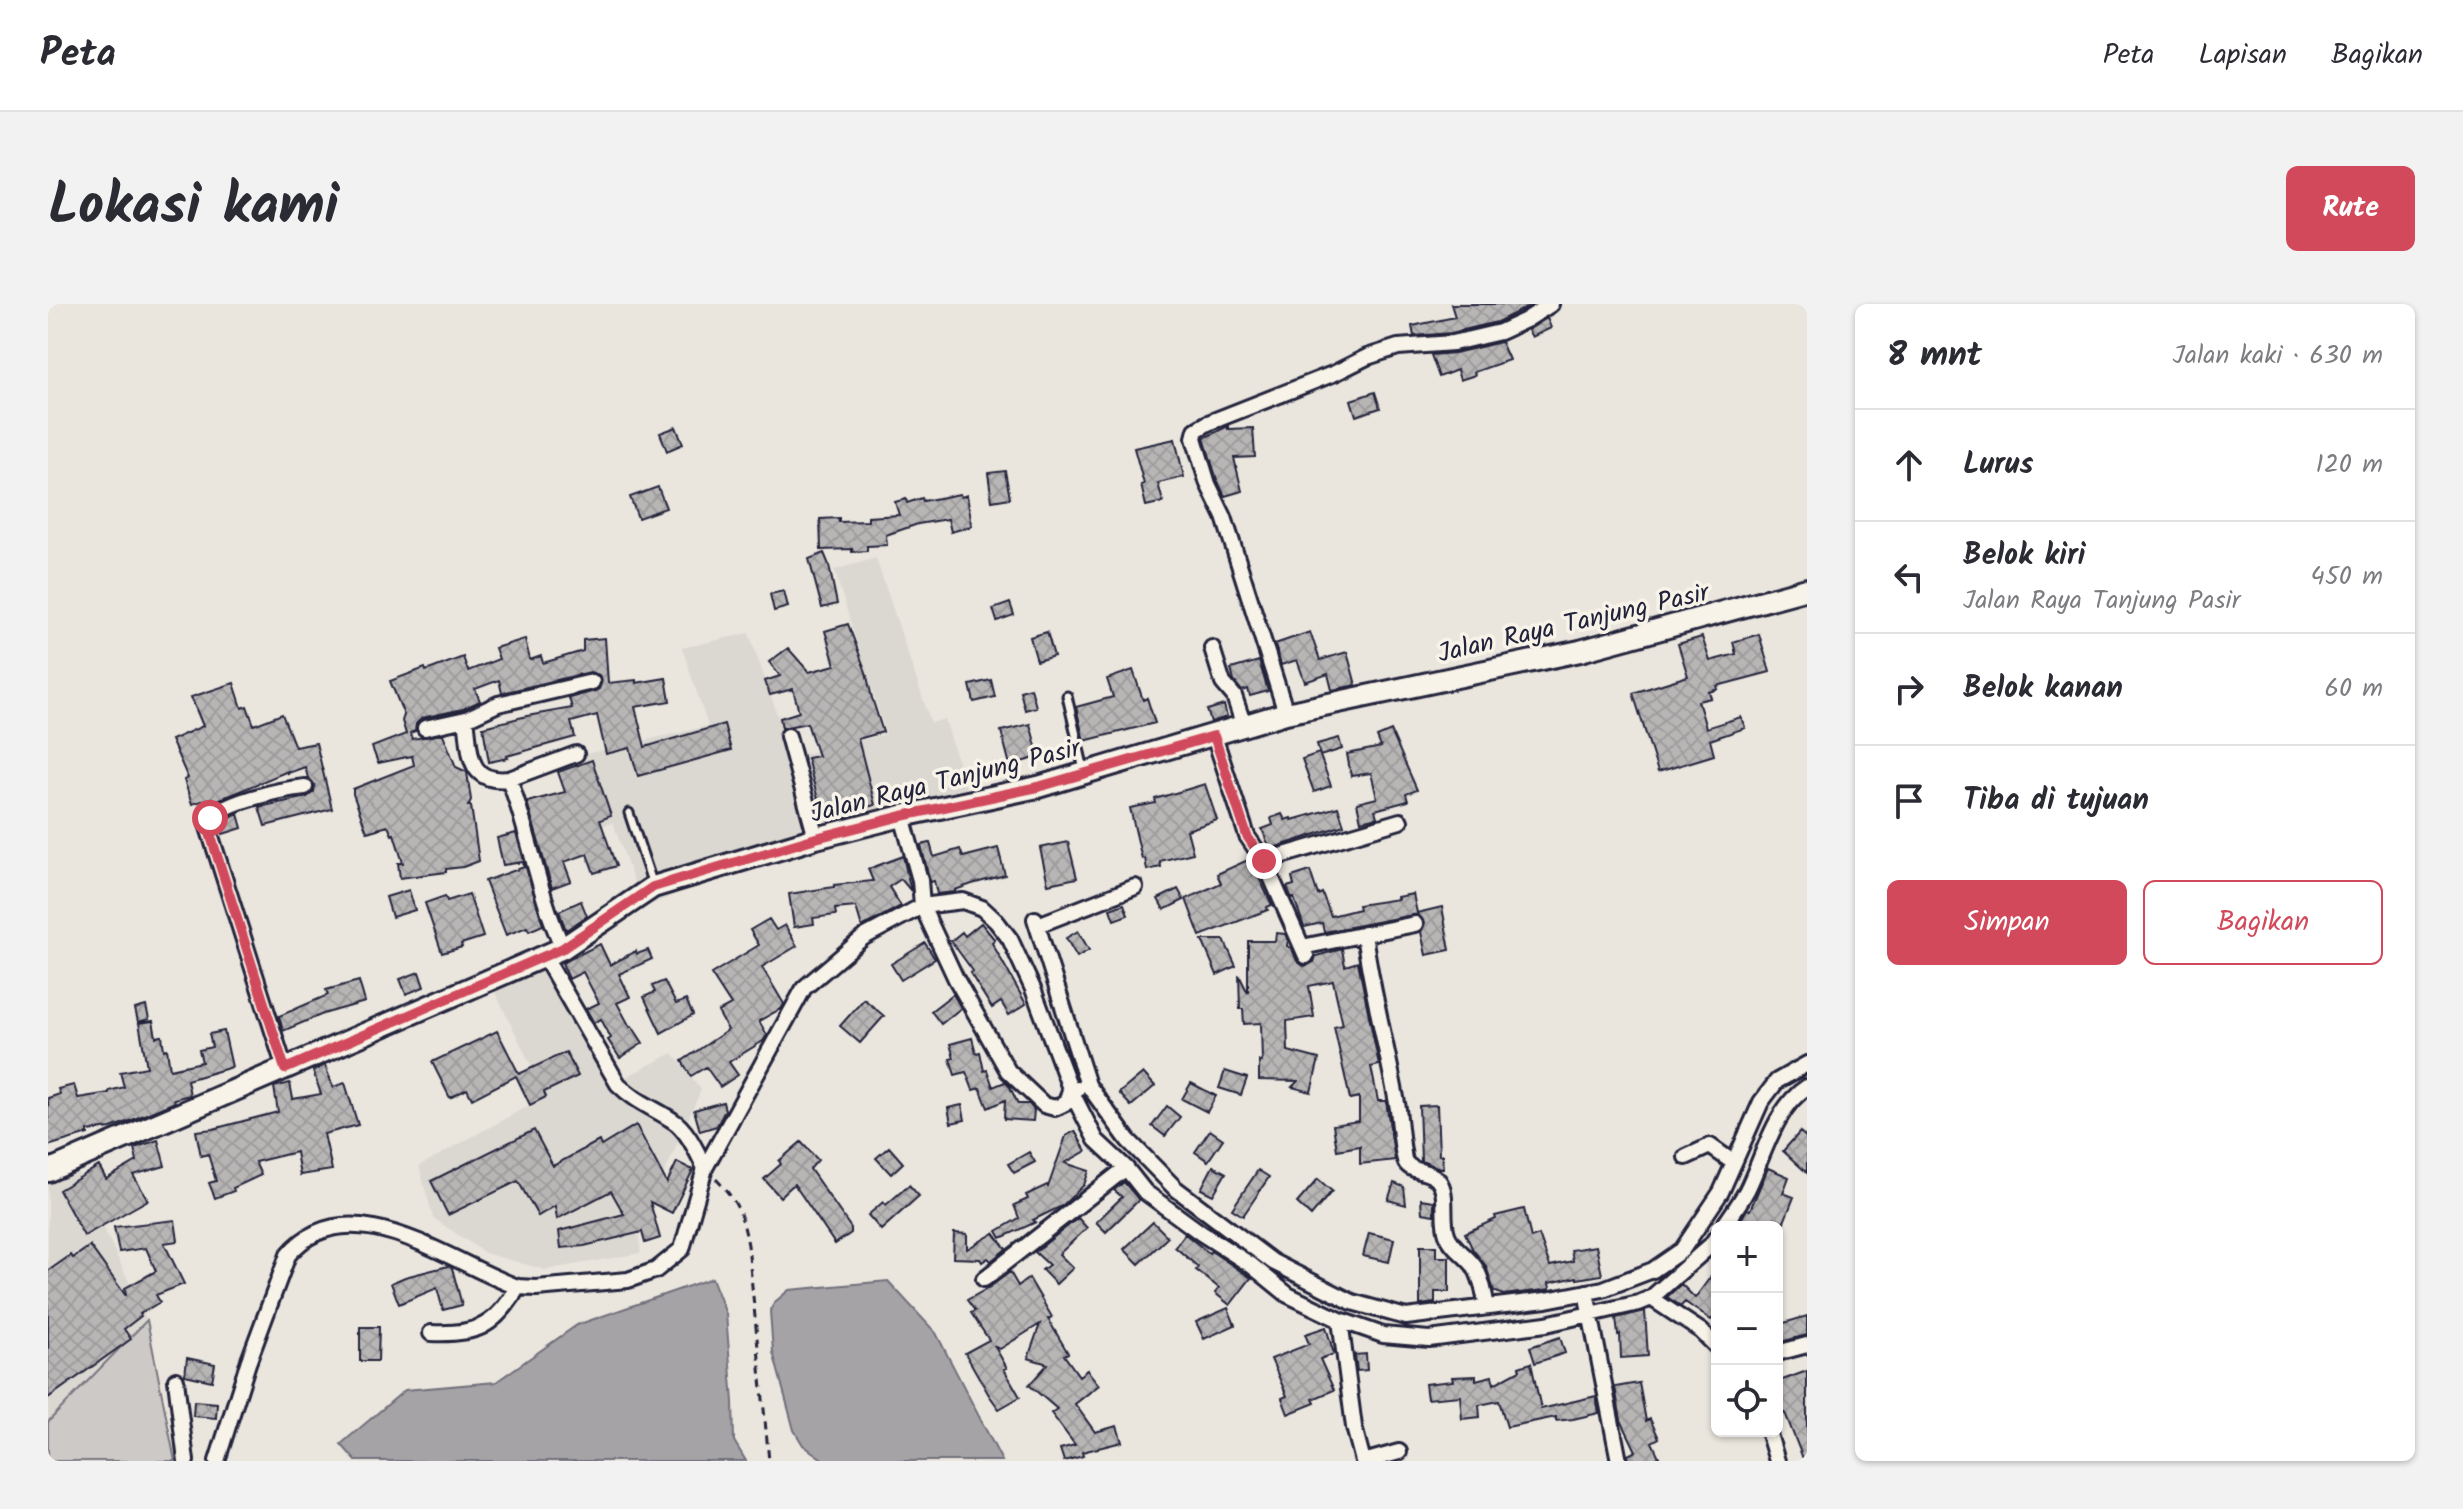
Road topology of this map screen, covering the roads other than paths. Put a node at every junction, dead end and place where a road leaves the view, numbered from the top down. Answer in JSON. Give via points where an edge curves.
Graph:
{"nodes":[{"id":1,"x":1551,"y":304,"type":"edge"},
{"id":2,"x":1807,"y":589,"type":"edge"},
{"id":3,"x":1212,"y":648,"type":"dead end"},
{"id":4,"x":592,"y":682,"type":"dead end"},
{"id":5,"x":1067,"y":696,"type":"dead end"},
{"id":6,"x":1286,"y":713,"type":"junction"},
{"id":7,"x":466,"y":719,"type":"junction"},
{"id":8,"x":1244,"y":726,"type":"junction"},
{"id":9,"x":425,"y":728,"type":"dead end"},
{"id":10,"x":788,"y":736,"type":"dead end"},
{"id":11,"x":1214,"y":736,"type":"junction"},
{"id":12,"x":576,"y":754,"type":"dead end"},
{"id":13,"x":1085,"y":773,"type":"junction"},
{"id":14,"x":509,"y":779,"type":"junction"},
{"id":15,"x":305,"y":787,"type":"dead end"},
{"id":16,"x":629,"y":813,"type":"dead end"},
{"id":17,"x":902,"y":816,"type":"junction"},
{"id":18,"x":1400,"y":821,"type":"dead end"},
{"id":19,"x":816,"y":838,"type":"junction"},
{"id":20,"x":1264,"y":861,"type":"junction"},
{"id":21,"x":653,"y":887,"type":"junction"},
{"id":22,"x":1135,"y":887,"type":"dead end"},
{"id":23,"x":922,"y":903,"type":"junction"},
{"id":24,"x":1415,"y":924,"type":"dead end"},
{"id":25,"x":1364,"y":934,"type":"junction"},
{"id":26,"x":553,"y":952,"type":"junction"},
{"id":27,"x":1807,"y":1064,"type":"edge"},
{"id":28,"x":285,"y":1069,"type":"junction"},
{"id":29,"x":1807,"y":1087,"type":"edge"},
{"id":30,"x":1079,"y":1088,"type":"junction"},
{"id":31,"x":1686,"y":1157,"type":"dead end"},
{"id":32,"x":700,"y":1159,"type":"junction"},
{"id":33,"x":1734,"y":1163,"type":"junction"},
{"id":34,"x":1126,"y":1168,"type":"junction"},
{"id":35,"x":48,"y":1171,"type":"edge"},
{"id":36,"x":1727,"y":1221,"type":"edge"},
{"id":37,"x":1711,"y":1245,"type":"edge"},
{"id":38,"x":984,"y":1279,"type":"dead end"},
{"id":39,"x":518,"y":1287,"type":"junction"},
{"id":40,"x":1651,"y":1298,"type":"junction"},
{"id":41,"x":1588,"y":1302,"type":"junction"},
{"id":42,"x":1487,"y":1307,"type":"junction"},
{"id":43,"x":1340,"y":1320,"type":"junction"},
{"id":44,"x":431,"y":1333,"type":"dead end"},
{"id":45,"x":1711,"y":1341,"type":"edge"},
{"id":46,"x":1807,"y":1345,"type":"edge"},
{"id":47,"x":1783,"y":1351,"type":"edge"},
{"id":48,"x":176,"y":1380,"type":"dead end"},
{"id":49,"x":1770,"y":1437,"type":"edge"},
{"id":50,"x":1399,"y":1452,"type":"dead end"},
{"id":51,"x":186,"y":1461,"type":"edge"},
{"id":52,"x":217,"y":1461,"type":"edge"},
{"id":53,"x":1365,"y":1461,"type":"edge"},
{"id":54,"x":1619,"y":1461,"type":"edge"},
{"id":55,"x":1777,"y":1461,"type":"edge"}],
"edges":[{"from":1,"to":6,"type":"street","via":[[1500,332],[1453,343],[1398,347],[1367,357],[1196,430],[1208,484],[1224,517]]},
{"from":2,"to":6,"type":"street","name":"Jalan Raya Tanjung Pasir","via":[[1580,651]]},
{"from":3,"to":8,"type":"street"},
{"from":4,"to":7,"type":"street","via":[[498,704]]},
{"from":5,"to":13,"type":"lane"},
{"from":6,"to":8,"type":"street","name":"Jalan Raya Tanjung Pasir"},
{"from":7,"to":9,"type":"street"},
{"from":7,"to":14,"type":"street","via":[[473,766],[493,781]]},
{"from":8,"to":11,"type":"street","name":"Jalan Raya Tanjung Pasir"},
{"from":10,"to":19,"type":"street"},
{"from":11,"to":13,"type":"street","name":"Jalan Raya Tanjung Pasir"},
{"from":11,"to":20,"type":"street","via":[[1247,836]]},
{"from":12,"to":14,"type":"street"},
{"from":13,"to":17,"type":"street","name":"Jalan Raya Tanjung Pasir"},
{"from":14,"to":26,"type":"street","via":[[523,814]]},
{"from":15,"to":28,"type":"street","via":[[257,796],[217,813],[207,824]]},
{"from":16,"to":21,"type":"lane"},
{"from":17,"to":19,"type":"street","name":"Jalan Raya Tanjung Pasir"},
{"from":17,"to":23,"type":"street"},
{"from":18,"to":20,"type":"street"},
{"from":19,"to":21,"type":"street","name":"Jalan Raya Tanjung Pasir"},
{"from":20,"to":25,"type":"street","via":[[1304,952]]},
{"from":21,"to":26,"type":"street","name":"Jalan Raya Tanjung Pasir"},
{"from":22,"to":30,"type":"street","via":[[1036,922]]},
{"from":23,"to":30,"type":"street","via":[[963,901],[996,921],[1019,956]]},
{"from":23,"to":30,"type":"street","via":[[956,979],[1008,1071],[1044,1105],[1055,1108]]},
{"from":23,"to":32,"type":"street","via":[[864,937],[804,988]]},
{"from":24,"to":25,"type":"street"},
{"from":25,"to":42,"type":"street","via":[[1403,1158],[1442,1185],[1446,1232],[1479,1274]]},
{"from":26,"to":28,"type":"street","name":"Jalan Raya Tanjung Pasir"},
{"from":26,"to":32,"type":"street","via":[[618,1084],[674,1121]]},
{"from":27,"to":33,"type":"street","via":[[1777,1081],[1761,1102]]},
{"from":28,"to":35,"type":"street","name":"Jalan Raya Tanjung Pasir"},
{"from":29,"to":36,"type":"street","via":[[1772,1132]]},
{"from":30,"to":34,"type":"street","via":[[1096,1140]]},
{"from":30,"to":42,"type":"street","via":[[1175,1188],[1273,1262],[1352,1302],[1406,1317]]},
{"from":31,"to":33,"type":"street","via":[[1710,1146]]},
{"from":32,"to":39,"type":"street","via":[[682,1249],[656,1270],[628,1280]]},
{"from":33,"to":41,"type":"street","via":[[1682,1250],[1653,1270],[1603,1289]]},
{"from":34,"to":38,"type":"street"},
{"from":34,"to":43,"type":"street","via":[[1145,1192],[1288,1295]]},
{"from":37,"to":40,"type":"street"},
{"from":39,"to":44,"type":"street","via":[[500,1315],[472,1331]]},
{"from":39,"to":52,"type":"street","via":[[414,1239],[354,1225],[332,1228],[297,1244],[288,1255],[248,1363]]},
{"from":40,"to":41,"type":"street","via":[[1639,1303]]},
{"from":40,"to":45,"type":"street"},
{"from":41,"to":42,"type":"street","via":[[1546,1300]]},
{"from":41,"to":43,"type":"street","via":[[1546,1324],[1429,1339],[1383,1335]]},
{"from":41,"to":54,"type":"street"},
{"from":43,"to":53,"type":"street","via":[[1354,1427]]},
{"from":46,"to":47,"type":"street"},
{"from":48,"to":51,"type":"street"},
{"from":49,"to":55,"type":"street"},
{"from":50,"to":53,"type":"street"}]}
